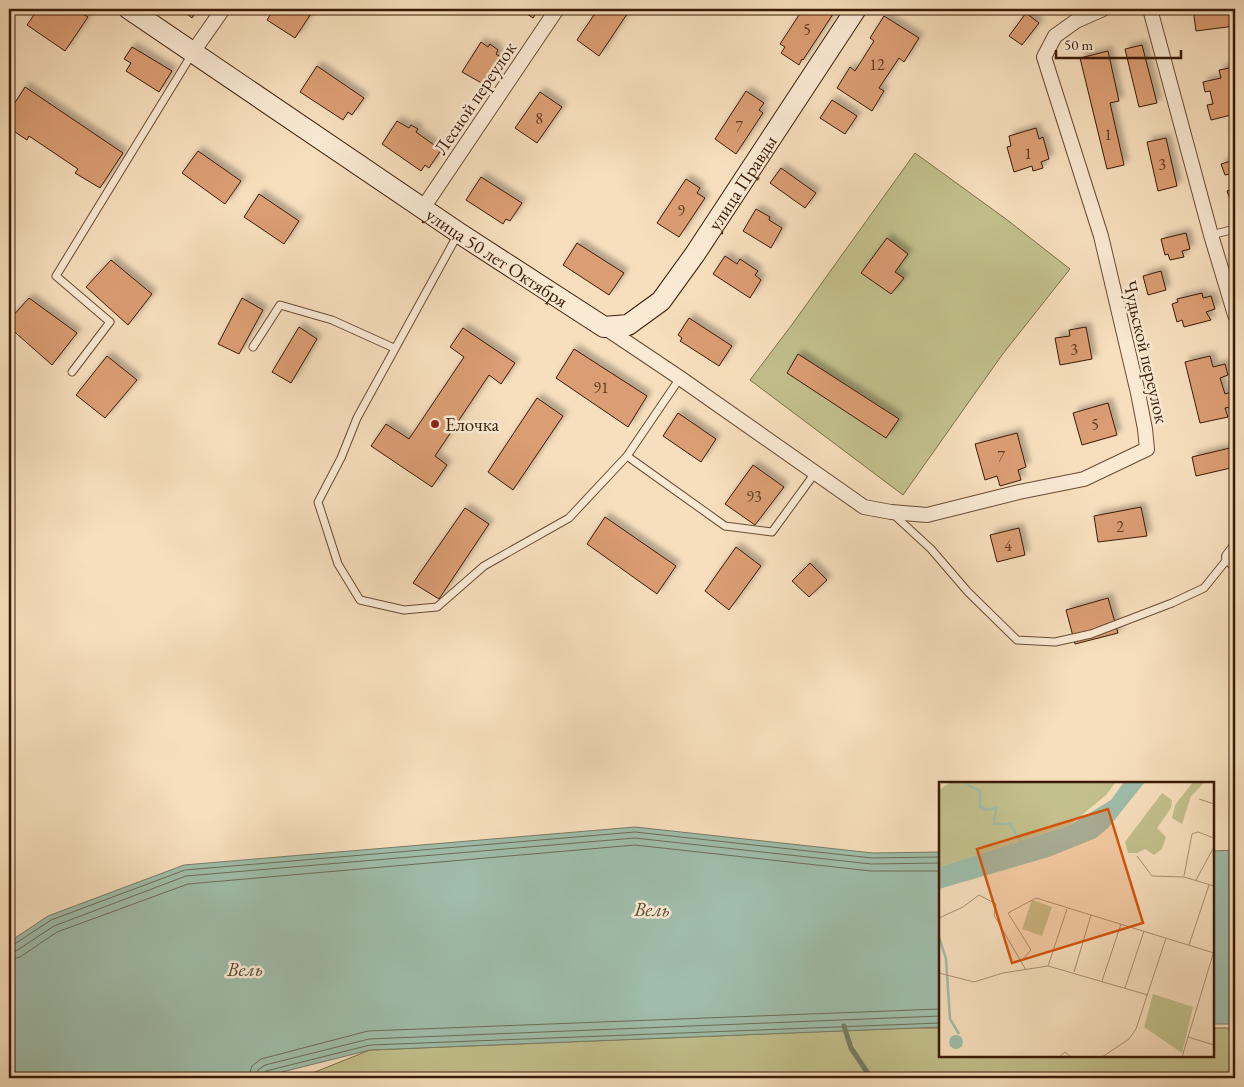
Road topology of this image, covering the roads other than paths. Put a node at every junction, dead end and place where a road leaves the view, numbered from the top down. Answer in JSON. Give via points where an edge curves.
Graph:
{"nodes":[{"id":1,"x":129,"y":9,"type":"edge"},
{"id":2,"x":223,"y":9,"type":"edge"},
{"id":3,"x":557,"y":9,"type":"edge"},
{"id":4,"x":856,"y":9,"type":"edge"},
{"id":5,"x":1103,"y":9,"type":"edge"},
{"id":6,"x":1150,"y":9,"type":"edge"},
{"id":7,"x":193,"y":52,"type":"junction"},
{"id":8,"x":423,"y":208,"type":"junction"},
{"id":9,"x":1235,"y":229,"type":"edge"},
{"id":10,"x":459,"y":233,"type":"junction"},
{"id":11,"x":1211,"y":235,"type":"junction"},
{"id":12,"x":1235,"y":316,"type":"edge"},
{"id":13,"x":604,"y":327,"type":"junction"},
{"id":14,"x":253,"y":347,"type":"dead end"},
{"id":15,"x":394,"y":348,"type":"junction"},
{"id":16,"x":72,"y":372,"type":"dead end"},
{"id":17,"x":680,"y":378,"type":"junction"},
{"id":18,"x":628,"y":456,"type":"junction"},
{"id":19,"x":815,"y":473,"type":"junction"},
{"id":20,"x":864,"y":507,"type":"joint"},
{"id":21,"x":891,"y":512,"type":"junction"},
{"id":22,"x":1233,"y":557,"type":"edge"}],
"edges":[{"from":1,"to":7,"type":"street","name":"улица 50 лет Октября"},
{"from":2,"to":7,"type":"street"},
{"from":3,"to":8,"type":"street","name":"Лесной переулок"},
{"from":4,"to":13,"type":"street","name":"улица Правды","via":[[661,301],[628,325]]},
{"from":5,"to":21,"type":"street","name":"Чудьской переулок","via":[[1076,21],[1055,36],[1044,57],[1101,236],[1138,393],[1147,450],[1084,479],[926,515]]},
{"from":6,"to":11,"type":"street"},
{"from":7,"to":8,"type":"street","name":"улица 50 лет Октября"},
{"from":7,"to":16,"type":"lane","via":[[56,276],[110,322]]},
{"from":8,"to":10,"type":"street","name":"улица 50 лет Октября"},
{"from":9,"to":11,"type":"lane"},
{"from":10,"to":13,"type":"street","name":"улица 50 лет Октября"},
{"from":10,"to":15,"type":"lane"},
{"from":11,"to":12,"type":"street"},
{"from":13,"to":17,"type":"street","name":"улица 50 лет Октября"},
{"from":14,"to":15,"type":"lane","via":[[280,305],[332,320]]},
{"from":15,"to":18,"type":"lane","via":[[318,502],[338,564],[360,600],[404,610],[437,607],[484,566],[569,518]]},
{"from":17,"to":18,"type":"lane"},
{"from":17,"to":19,"type":"street","name":"улица 50 лет Октября"},
{"from":18,"to":19,"type":"lane","via":[[725,526],[772,532]]},
{"from":19,"to":20,"type":"street","name":"улица 50 лет Октября"},
{"from":20,"to":21,"type":"street","name":"Чудьской переулок"},
{"from":21,"to":22,"type":"lane","via":[[932,549],[968,592],[1017,640],[1054,642],[1091,634],[1172,603],[1204,588]]}]}
